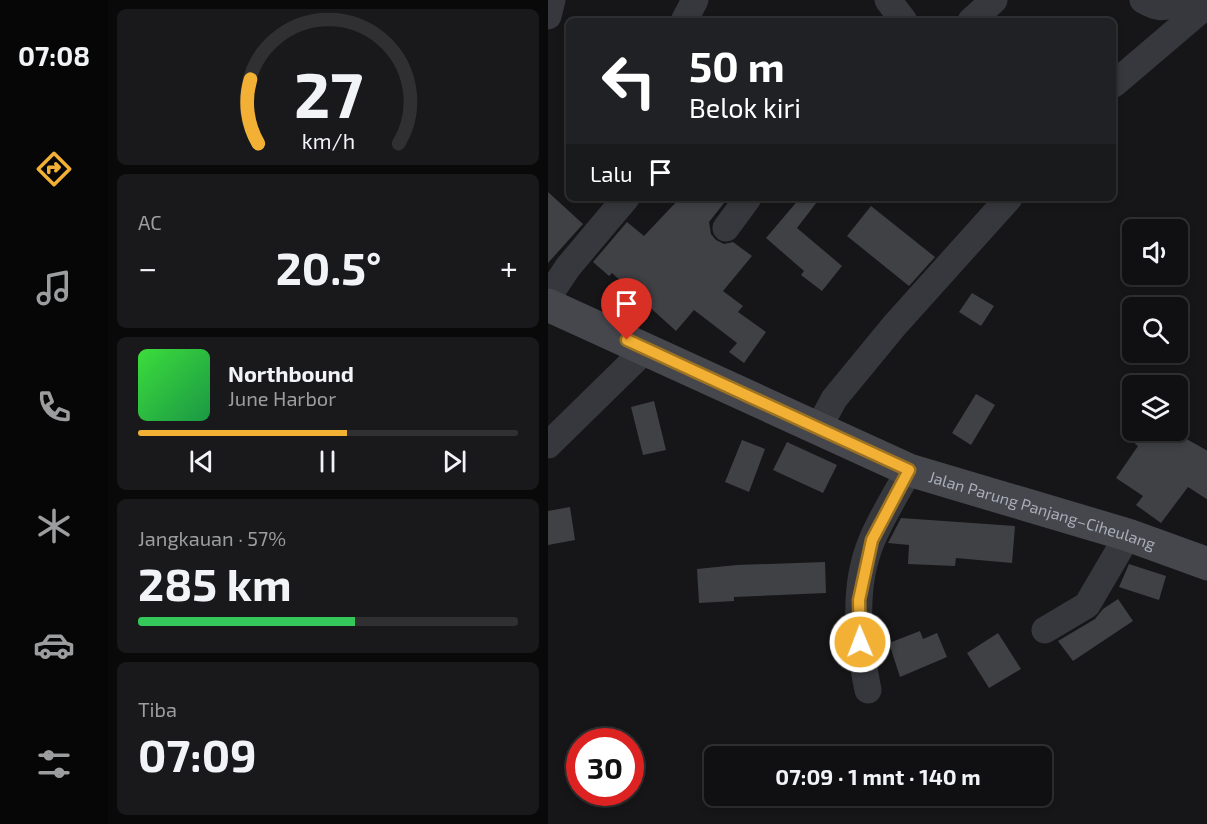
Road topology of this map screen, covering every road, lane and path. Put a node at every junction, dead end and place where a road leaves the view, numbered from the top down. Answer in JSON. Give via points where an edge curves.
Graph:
{"nodes":[{"id":1,"x":552,"y":0,"type":"edge"},
{"id":2,"x":695,"y":0,"type":"edge"},
{"id":3,"x":888,"y":0,"type":"edge"},
{"id":4,"x":994,"y":0,"type":"edge"},
{"id":5,"x":1144,"y":0,"type":"edge"},
{"id":6,"x":1178,"y":0,"type":"edge"},
{"id":7,"x":1208,"y":4,"type":"edge"},
{"id":8,"x":548,"y":16,"type":"edge"},
{"id":9,"x":686,"y":18,"type":"edge"},
{"id":10,"x":902,"y":18,"type":"edge"},
{"id":11,"x":974,"y":18,"type":"edge"},
{"id":12,"x":1116,"y":82,"type":"edge"},
{"id":13,"x":623,"y":201,"type":"edge"},
{"id":14,"x":746,"y":201,"type":"edge"},
{"id":15,"x":1006,"y":201,"type":"edge"},
{"id":16,"x":726,"y":228,"type":"dead end"},
{"id":17,"x":548,"y":297,"type":"edge"},
{"id":18,"x":548,"y":304,"type":"edge"},
{"id":19,"x":646,"y":349,"type":"junction"},
{"id":20,"x":818,"y":429,"type":"junction"},
{"id":21,"x":548,"y":445,"type":"edge"},
{"id":22,"x":909,"y":470,"type":"junction"},
{"id":23,"x":1128,"y":535,"type":"junction"},
{"id":24,"x":1208,"y":564,"type":"edge"},
{"id":25,"x":1045,"y":630,"type":"dead end"},
{"id":26,"x":868,"y":690,"type":"dead end"}],
"edges":[{"from":1,"to":8,"type":"street"},
{"from":2,"to":9,"type":"street"},
{"from":3,"to":10,"type":"street"},
{"from":4,"to":11,"type":"street"},
{"from":5,"to":6,"type":"street","via":[[1158,8]]},
{"from":7,"to":12,"type":"street"},
{"from":13,"to":17,"type":"street"},
{"from":14,"to":16,"type":"street"},
{"from":15,"to":20,"type":"street","via":[[894,326],[834,399]]},
{"from":18,"to":19,"type":"street","name":"Jalan Parung Panjang–Ciheulang"},
{"from":19,"to":20,"type":"street","name":"Jalan Parung Panjang–Ciheulang"},
{"from":19,"to":21,"type":"street"},
{"from":20,"to":22,"type":"street","name":"Jalan Parung Panjang–Ciheulang"},
{"from":22,"to":23,"type":"street","name":"Jalan Parung Panjang–Ciheulang"},
{"from":22,"to":26,"type":"street","via":[[872,540],[863,572],[859,629]]},
{"from":23,"to":24,"type":"street","name":"Jalan Parung Panjang–Ciheulang"},
{"from":23,"to":25,"type":"street","via":[[1087,604]]}]}
